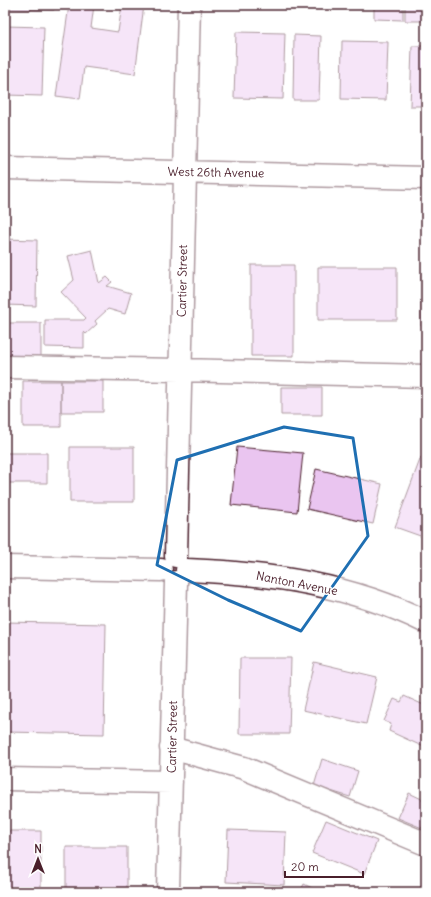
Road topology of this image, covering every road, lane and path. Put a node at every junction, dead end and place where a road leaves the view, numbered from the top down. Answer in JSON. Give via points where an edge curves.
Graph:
{"nodes":[{"id":1,"x":189,"y":5,"type":"edge"},
{"id":2,"x":5,"y":168,"type":"edge"},
{"id":3,"x":185,"y":171,"type":"junction"},
{"id":4,"x":426,"y":178,"type":"edge"},
{"id":5,"x":5,"y":367,"type":"edge"},
{"id":6,"x":180,"y":370,"type":"junction"},
{"id":7,"x":426,"y":376,"type":"edge"},
{"id":8,"x":5,"y":567,"type":"edge"},
{"id":9,"x":175,"y":570,"type":"junction"},
{"id":10,"x":426,"y":622,"type":"edge"},
{"id":11,"x":171,"y":748,"type":"junction"},
{"id":12,"x":5,"y":779,"type":"edge"},
{"id":13,"x":171,"y":782,"type":"junction"},
{"id":14,"x":426,"y":844,"type":"edge"},
{"id":15,"x":168,"y":892,"type":"edge"}],
"edges":[{"from":1,"to":3,"type":"street","name":"Cartier Street"},
{"from":2,"to":3,"type":"street","name":"West 26th Avenue"},
{"from":3,"to":4,"type":"street","name":"West 26th Avenue"},
{"from":3,"to":6,"type":"street","name":"Cartier Street"},
{"from":5,"to":6,"type":"street"},
{"from":6,"to":7,"type":"street"},
{"from":6,"to":9,"type":"street","name":"Cartier Street"},
{"from":8,"to":9,"type":"street","name":"Nanton Avenue"},
{"from":9,"to":10,"type":"street","name":"Nanton Avenue","via":[[252,574],[325,586],[402,610]]},
{"from":9,"to":11,"type":"street","name":"Cartier Street"},
{"from":11,"to":13,"type":"street","name":"Cartier Street"},
{"from":11,"to":14,"type":"street","via":[[244,768]]},
{"from":12,"to":13,"type":"street"},
{"from":13,"to":15,"type":"street","name":"Cartier Street"}]}
